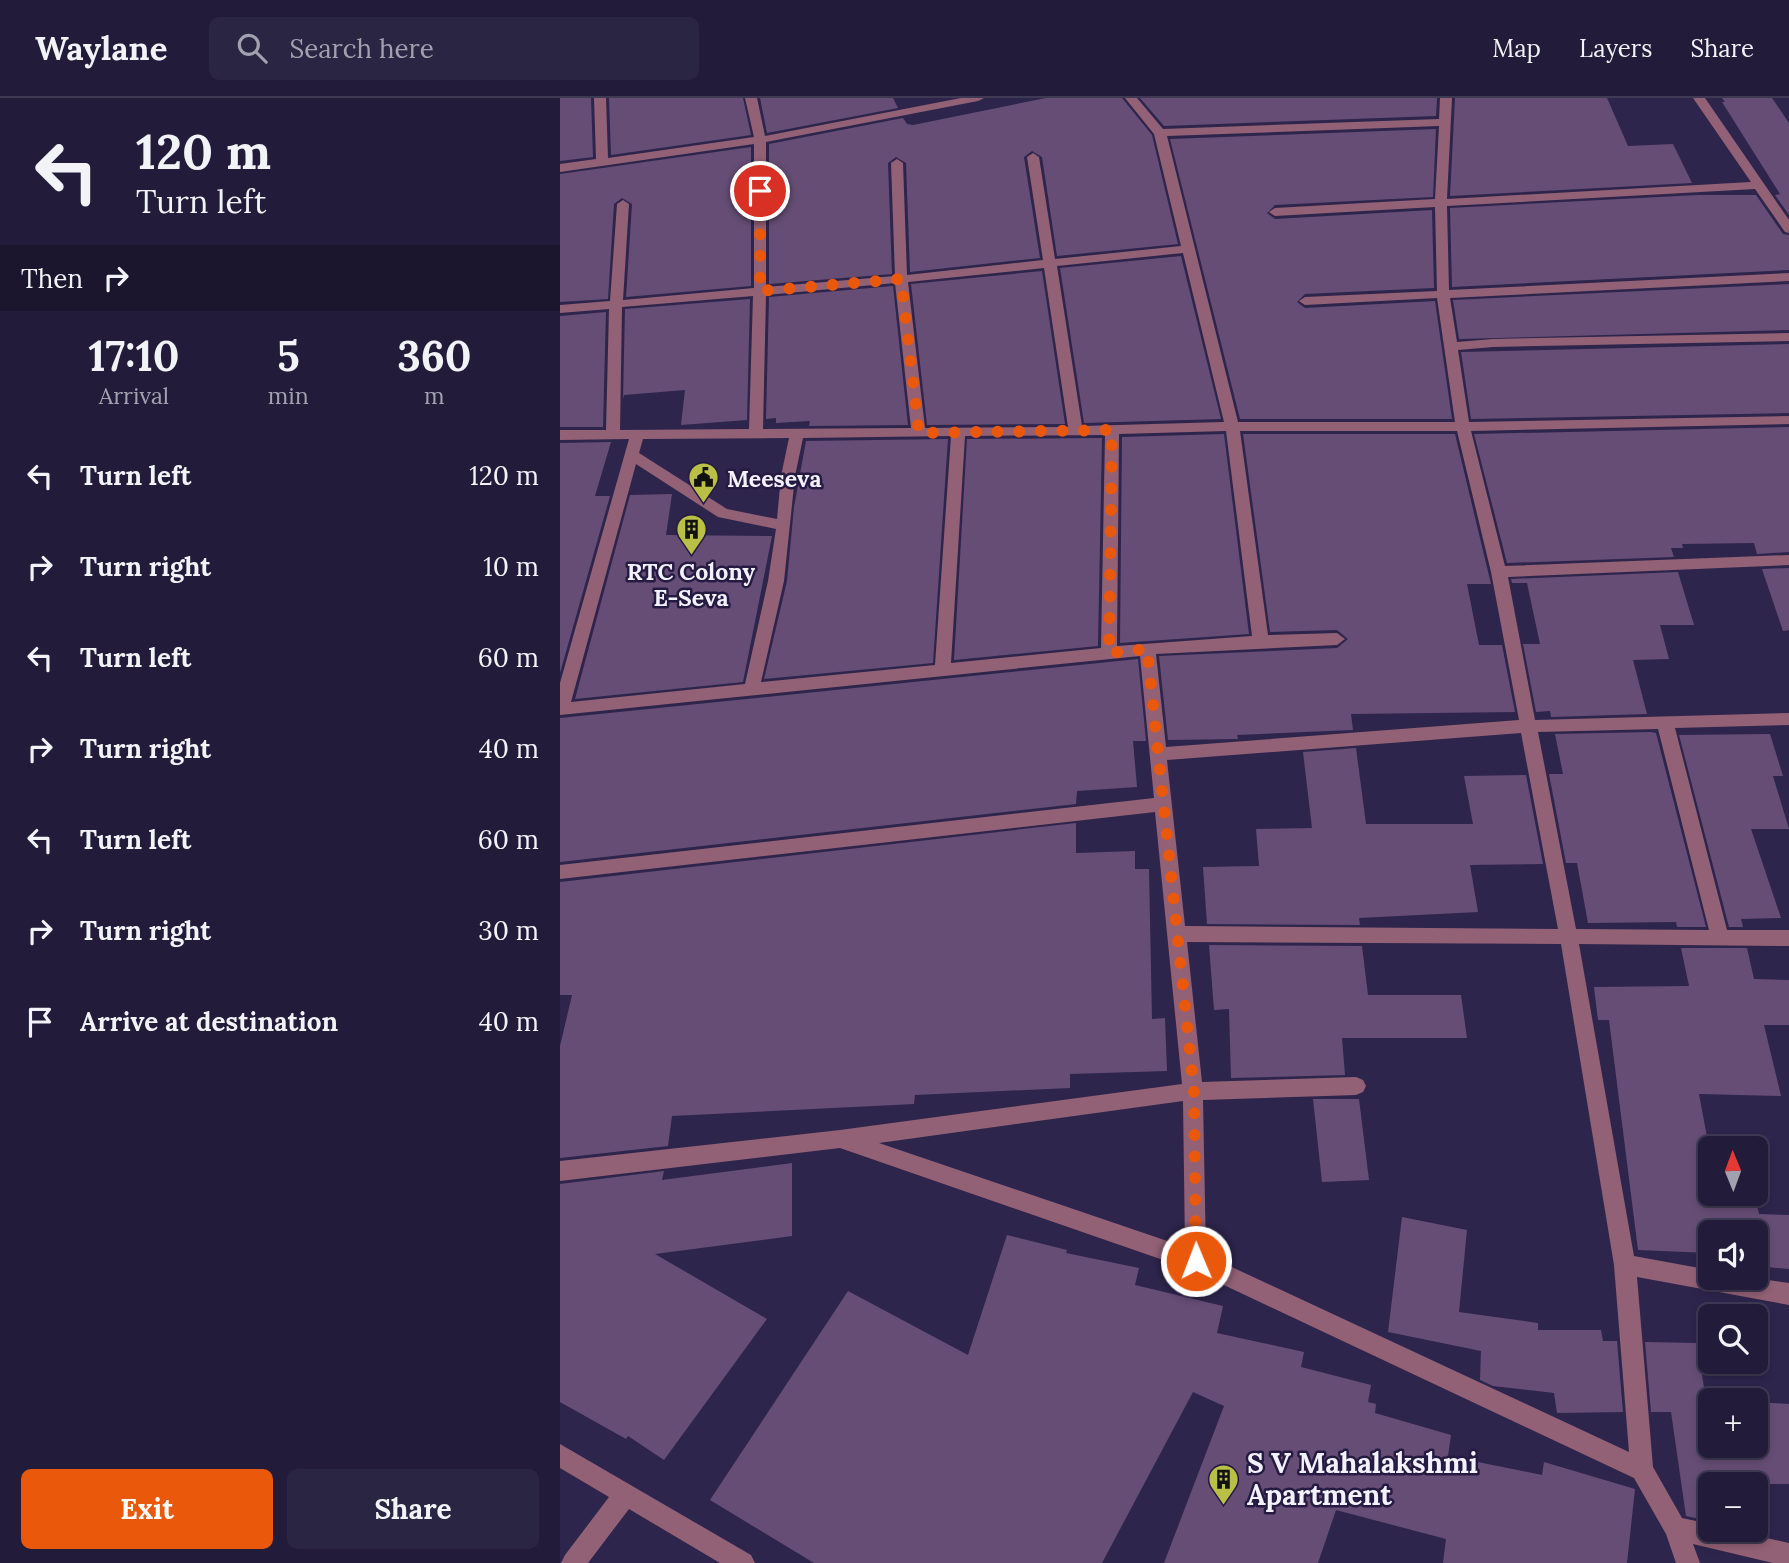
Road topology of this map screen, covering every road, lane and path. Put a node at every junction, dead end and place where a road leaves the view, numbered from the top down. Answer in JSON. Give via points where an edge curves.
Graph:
{"nodes":[{"id":1,"x":600,"y":98,"type":"edge"},
{"id":2,"x":751,"y":98,"type":"edge"},
{"id":3,"x":914,"y":98,"type":"edge"},
{"id":4,"x":978,"y":98,"type":"edge"},
{"id":5,"x":1131,"y":98,"type":"edge"},
{"id":6,"x":1446,"y":98,"type":"edge"},
{"id":7,"x":1699,"y":98,"type":"edge"},
{"id":8,"x":923,"y":109,"type":"junction"},
{"id":9,"x":1446,"y":122,"type":"junction"},
{"id":10,"x":1160,"y":133,"type":"junction"},
{"id":11,"x":760,"y":141,"type":"junction"},
{"id":12,"x":1033,"y":157,"type":"dead end"},
{"id":13,"x":602,"y":161,"type":"junction"},
{"id":14,"x":897,"y":163,"type":"dead end"},
{"id":15,"x":560,"y":168,"type":"edge"},
{"id":16,"x":1761,"y":185,"type":"junction"},
{"id":17,"x":1441,"y":203,"type":"junction"},
{"id":18,"x":623,"y":204,"type":"dead end"},
{"id":19,"x":1275,"y":212,"type":"dead end"},
{"id":20,"x":1789,"y":229,"type":"edge"},
{"id":21,"x":1187,"y":249,"type":"junction"},
{"id":22,"x":1049,"y":263,"type":"junction"},
{"id":23,"x":1789,"y":277,"type":"edge"},
{"id":24,"x":901,"y":279,"type":"junction"},
{"id":25,"x":760,"y":291,"type":"junction"},
{"id":26,"x":1443,"y":292,"type":"junction"},
{"id":27,"x":1305,"y":300,"type":"dead end"},
{"id":28,"x":616,"y":303,"type":"junction"},
{"id":29,"x":560,"y":309,"type":"edge"},
{"id":30,"x":1789,"y":337,"type":"edge"},
{"id":31,"x":1451,"y":347,"type":"junction"},
{"id":32,"x":1789,"y":420,"type":"edge"},
{"id":33,"x":1232,"y":426,"type":"junction"},
{"id":34,"x":1463,"y":427,"type":"junction"},
{"id":35,"x":1112,"y":430,"type":"junction"},
{"id":36,"x":1076,"y":431,"type":"junction"},
{"id":37,"x":756,"y":432,"type":"junction"},
{"id":38,"x":797,"y":432,"type":"junction"},
{"id":39,"x":919,"y":433,"type":"junction"},
{"id":40,"x":958,"y":433,"type":"junction"},
{"id":41,"x":613,"y":434,"type":"junction"},
{"id":42,"x":560,"y":435,"type":"edge"},
{"id":43,"x":638,"y":435,"type":"junction"},
{"id":44,"x":631,"y":454,"type":"junction"},
{"id":45,"x":784,"y":526,"type":"junction"},
{"id":46,"x":1789,"y":560,"type":"edge"},
{"id":47,"x":1499,"y":572,"type":"junction"},
{"id":48,"x":1337,"y":639,"type":"dead end"},
{"id":49,"x":1261,"y":641,"type":"junction"},
{"id":50,"x":1147,"y":649,"type":"junction"},
{"id":51,"x":1109,"y":653,"type":"junction"},
{"id":52,"x":943,"y":670,"type":"junction"},
{"id":53,"x":752,"y":688,"type":"junction"},
{"id":54,"x":561,"y":709,"type":"edge"},
{"id":55,"x":1789,"y":719,"type":"edge"},
{"id":56,"x":1665,"y":723,"type":"junction"},
{"id":57,"x":1528,"y":726,"type":"junction"},
{"id":58,"x":1157,"y":754,"type":"junction"},
{"id":59,"x":1164,"y":804,"type":"junction"},
{"id":60,"x":560,"y":872,"type":"edge"},
{"id":61,"x":1178,"y":934,"type":"junction"},
{"id":62,"x":1569,"y":938,"type":"junction"},
{"id":63,"x":1720,"y":938,"type":"junction"},
{"id":64,"x":1789,"y":938,"type":"edge"},
{"id":65,"x":1356,"y":1086,"type":"dead end"},
{"id":66,"x":1194,"y":1091,"type":"junction"},
{"id":67,"x":840,"y":1139,"type":"junction"},
{"id":68,"x":560,"y":1171,"type":"edge"},
{"id":69,"x":1196,"y":1261,"type":"junction"},
{"id":70,"x":1625,"y":1265,"type":"junction"},
{"id":71,"x":1789,"y":1294,"type":"edge"},
{"id":72,"x":560,"y":1455,"type":"edge"},
{"id":73,"x":1642,"y":1471,"type":"junction"},
{"id":74,"x":627,"y":1493,"type":"junction"},
{"id":75,"x":1675,"y":1528,"type":"junction"},
{"id":76,"x":1789,"y":1555,"type":"edge"},
{"id":77,"x":573,"y":1563,"type":"edge"},
{"id":78,"x":743,"y":1563,"type":"edge"},
{"id":79,"x":1688,"y":1563,"type":"edge"}],
"edges":[{"from":1,"to":13,"type":"street"},
{"from":2,"to":11,"type":"street"},
{"from":3,"to":8,"type":"street"},
{"from":4,"to":8,"type":"street"},
{"from":5,"to":10,"type":"street"},
{"from":6,"to":9,"type":"street"},
{"from":7,"to":16,"type":"street"},
{"from":8,"to":11,"type":"street"},
{"from":9,"to":10,"type":"street"},
{"from":9,"to":17,"type":"street"},
{"from":10,"to":21,"type":"street"},
{"from":11,"to":13,"type":"street"},
{"from":11,"to":25,"type":"street"},
{"from":12,"to":22,"type":"street"},
{"from":13,"to":15,"type":"street"},
{"from":14,"to":24,"type":"street"},
{"from":16,"to":17,"type":"street"},
{"from":16,"to":20,"type":"street"},
{"from":17,"to":19,"type":"street"},
{"from":17,"to":26,"type":"street"},
{"from":18,"to":28,"type":"street"},
{"from":21,"to":22,"type":"street"},
{"from":21,"to":33,"type":"street"},
{"from":22,"to":24,"type":"street"},
{"from":22,"to":36,"type":"street"},
{"from":23,"to":26,"type":"street"},
{"from":24,"to":25,"type":"street"},
{"from":24,"to":39,"type":"street"},
{"from":25,"to":28,"type":"street"},
{"from":25,"to":37,"type":"street"},
{"from":26,"to":27,"type":"street"},
{"from":26,"to":31,"type":"street"},
{"from":28,"to":29,"type":"street"},
{"from":28,"to":41,"type":"street"},
{"from":30,"to":31,"type":"street"},
{"from":31,"to":34,"type":"street"},
{"from":32,"to":34,"type":"street"},
{"from":33,"to":34,"type":"street"},
{"from":33,"to":35,"type":"street"},
{"from":33,"to":49,"type":"street"},
{"from":34,"to":47,"type":"street"},
{"from":35,"to":36,"type":"street"},
{"from":35,"to":51,"type":"street"},
{"from":36,"to":40,"type":"street"},
{"from":37,"to":38,"type":"street"},
{"from":37,"to":43,"type":"street"},
{"from":38,"to":39,"type":"street"},
{"from":38,"to":45,"type":"street"},
{"from":39,"to":40,"type":"street"},
{"from":40,"to":52,"type":"street"},
{"from":41,"to":42,"type":"street"},
{"from":41,"to":43,"type":"street"},
{"from":43,"to":44,"type":"street"},
{"from":44,"to":45,"type":"street","via":[[723,513]]},
{"from":44,"to":54,"type":"street"},
{"from":45,"to":53,"type":"street"},
{"from":46,"to":47,"type":"street"},
{"from":47,"to":57,"type":"street"},
{"from":48,"to":49,"type":"street"},
{"from":49,"to":50,"type":"street"},
{"from":50,"to":51,"type":"street"},
{"from":50,"to":58,"type":"street"},
{"from":51,"to":52,"type":"street"},
{"from":52,"to":53,"type":"street"},
{"from":53,"to":54,"type":"street"},
{"from":55,"to":56,"type":"street"},
{"from":56,"to":57,"type":"street"},
{"from":56,"to":63,"type":"street"},
{"from":57,"to":58,"type":"street"},
{"from":57,"to":62,"type":"street"},
{"from":58,"to":59,"type":"street"},
{"from":59,"to":60,"type":"street"},
{"from":59,"to":61,"type":"street"},
{"from":61,"to":62,"type":"street"},
{"from":61,"to":66,"type":"street"},
{"from":62,"to":63,"type":"street"},
{"from":62,"to":70,"type":"street"},
{"from":63,"to":64,"type":"street"},
{"from":65,"to":66,"type":"street"},
{"from":66,"to":67,"type":"street"},
{"from":66,"to":69,"type":"street"},
{"from":67,"to":68,"type":"street"},
{"from":67,"to":69,"type":"street"},
{"from":69,"to":73,"type":"street"},
{"from":70,"to":71,"type":"street"},
{"from":70,"to":73,"type":"street"},
{"from":72,"to":74,"type":"street"},
{"from":73,"to":75,"type":"street"},
{"from":74,"to":77,"type":"street"},
{"from":74,"to":78,"type":"street"},
{"from":75,"to":76,"type":"street"},
{"from":75,"to":79,"type":"street"}]}
